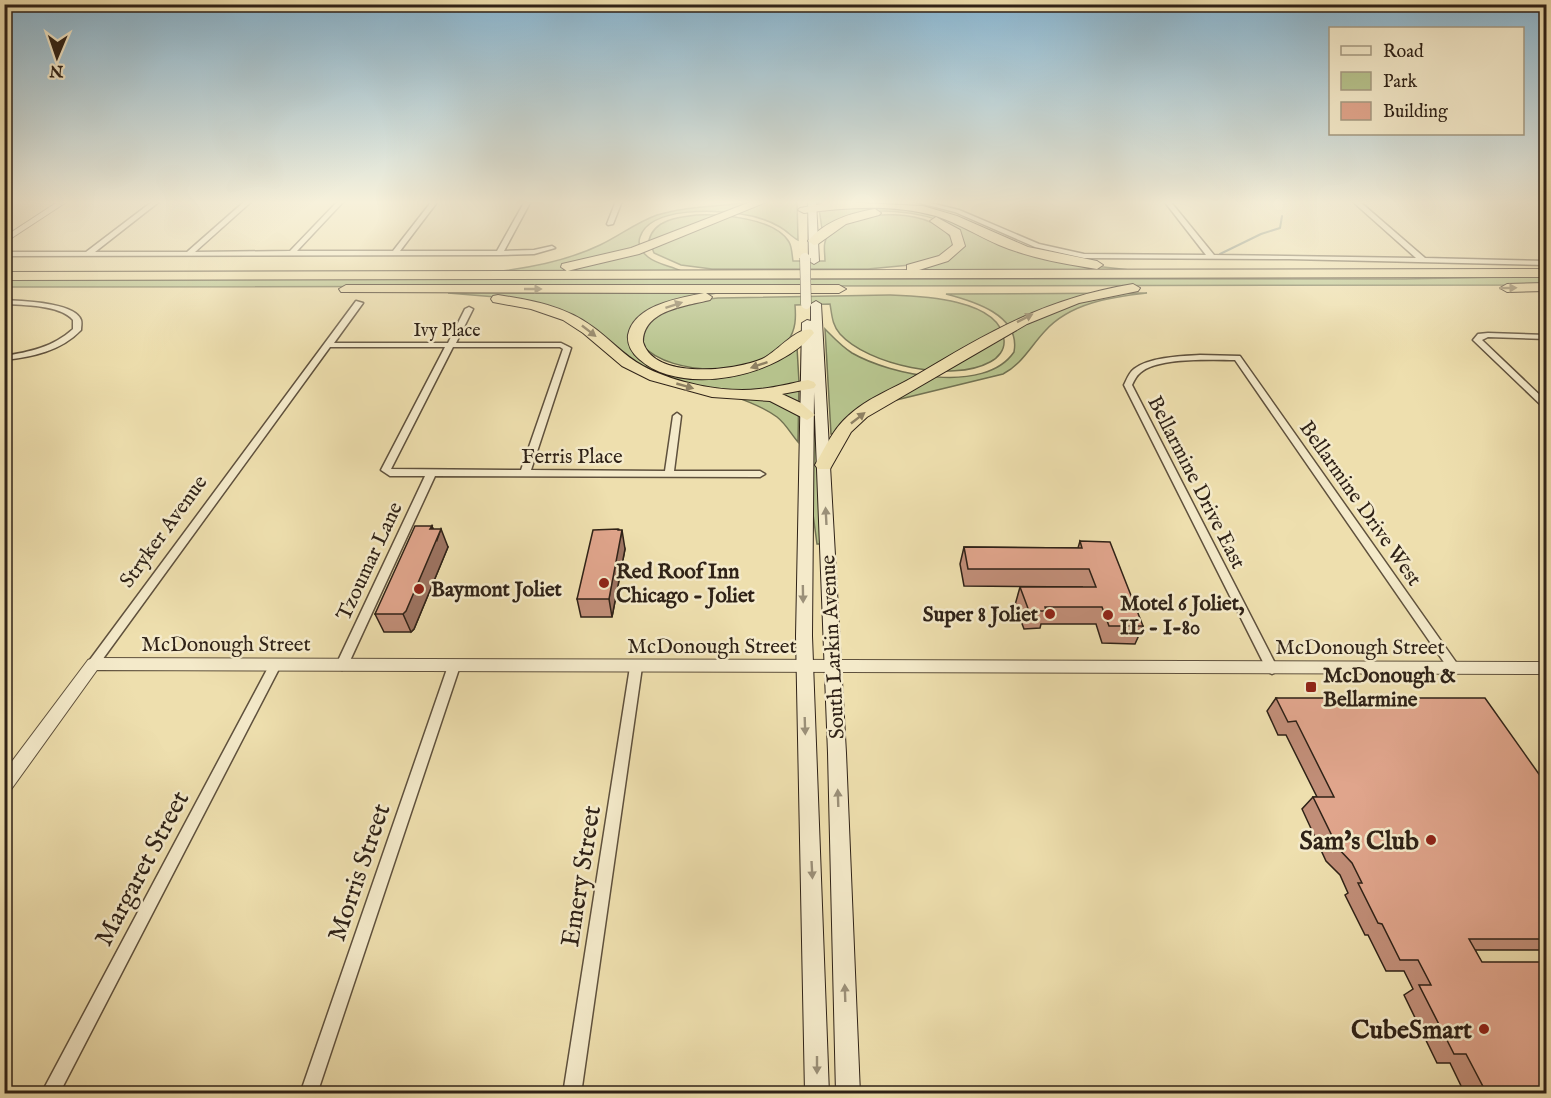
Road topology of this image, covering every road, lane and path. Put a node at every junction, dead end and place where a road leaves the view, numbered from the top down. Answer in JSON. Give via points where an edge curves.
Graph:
{"nodes":[{"id":1,"x":526,"y":252,"type":"edge"},
{"id":2,"x":630,"y":252,"type":"edge"},
{"id":3,"x":810,"y":252,"type":"edge"},
{"id":4,"x":812,"y":252,"type":"edge"},
{"id":5,"x":953,"y":252,"type":"edge"},
{"id":6,"x":1037,"y":252,"type":"edge"},
{"id":7,"x":1063,"y":252,"type":"edge"},
{"id":8,"x":1208,"y":252,"type":"edge"},
{"id":9,"x":1414,"y":252,"type":"edge"},
{"id":10,"x":89,"y":253,"type":"joint"},
{"id":11,"x":189,"y":253,"type":"joint"},
{"id":12,"x":292,"y":253,"type":"joint"},
{"id":13,"x":395,"y":253,"type":"joint"},
{"id":14,"x":499,"y":253,"type":"joint"},
{"id":15,"x":4,"y":254,"type":"edge"},
{"id":16,"x":1212,"y":257,"type":"junction"},
{"id":17,"x":810,"y":259,"type":"junction"},
{"id":18,"x":1424,"y":261,"type":"junction"},
{"id":19,"x":1546,"y":263,"type":"edge"},
{"id":20,"x":1546,"y":273,"type":"edge"},
{"id":21,"x":865,"y":275,"type":"junction"},
{"id":22,"x":1270,"y":275,"type":"junction"},
{"id":23,"x":4,"y":276,"type":"edge"},
{"id":24,"x":529,"y":276,"type":"junction"},
{"id":25,"x":1546,"y":287,"type":"edge"},
{"id":26,"x":1064,"y":288,"type":"dead end"},
{"id":27,"x":1492,"y":288,"type":"dead end"},
{"id":28,"x":370,"y":289,"type":"junction"},
{"id":29,"x":765,"y":289,"type":"junction"},
{"id":30,"x":857,"y":289,"type":"dead end"},
{"id":31,"x":4,"y":290,"type":"edge"},
{"id":32,"x":301,"y":290,"type":"dead end"},
{"id":33,"x":336,"y":290,"type":"dead end"},
{"id":34,"x":4,"y":302,"type":"edge"},
{"id":35,"x":359,"y":303,"type":"dead end"},
{"id":36,"x":811,"y":304,"type":"junction"},
{"id":37,"x":469,"y":309,"type":"dead end"},
{"id":38,"x":807,"y":333,"type":"junction"},
{"id":39,"x":1546,"y":338,"type":"edge"},
{"id":40,"x":328,"y":345,"type":"junction"},
{"id":41,"x":452,"y":345,"type":"junction"},
{"id":42,"x":4,"y":358,"type":"edge"},
{"id":43,"x":1237,"y":358,"type":"joint"},
{"id":44,"x":808,"y":385,"type":"junction"},
{"id":45,"x":756,"y":394,"type":"junction"},
{"id":46,"x":1546,"y":405,"type":"edge"},
{"id":47,"x":807,"y":415,"type":"junction"},
{"id":48,"x":677,"y":416,"type":"dead end"},
{"id":49,"x":824,"y":465,"type":"junction"},
{"id":50,"x":431,"y":474,"type":"junction"},
{"id":51,"x":525,"y":474,"type":"junction"},
{"id":52,"x":669,"y":474,"type":"junction"},
{"id":53,"x":760,"y":474,"type":"dead end"},
{"id":54,"x":93,"y":664,"type":"junction"},
{"id":55,"x":275,"y":665,"type":"junction"},
{"id":56,"x":342,"y":665,"type":"junction"},
{"id":57,"x":454,"y":666,"type":"junction"},
{"id":58,"x":636,"y":667,"type":"junction"},
{"id":59,"x":805,"y":667,"type":"junction"},
{"id":60,"x":832,"y":667,"type":"junction"},
{"id":61,"x":1454,"y":668,"type":"junction"},
{"id":62,"x":1546,"y":668,"type":"edge"},
{"id":63,"x":1272,"y":669,"type":"junction"},
{"id":64,"x":4,"y":786,"type":"edge"},
{"id":65,"x":49,"y":1094,"type":"edge"},
{"id":66,"x":308,"y":1094,"type":"edge"},
{"id":67,"x":572,"y":1094,"type":"edge"},
{"id":68,"x":817,"y":1094,"type":"edge"},
{"id":69,"x":848,"y":1094,"type":"edge"}],
"edges":[{"from":1,"to":14,"type":"street"},
{"from":2,"to":24,"type":"highway"},
{"from":3,"to":17,"type":"main road","name":"South Larkin Avenue"},
{"from":4,"to":17,"type":"main road","name":"South Larkin Avenue"},
{"from":5,"to":21,"type":"highway","via":[[923,266]]},
{"from":6,"to":22,"type":"highway","via":[[1072,261],[1128,267],[1244,270]]},
{"from":7,"to":16,"type":"street","via":[[1103,257]]},
{"from":8,"to":16,"type":"street"},
{"from":9,"to":18,"type":"street"},
{"from":10,"to":11,"type":"street"},
{"from":10,"to":15,"type":"street"},
{"from":11,"to":12,"type":"street"},
{"from":12,"to":13,"type":"street"},
{"from":13,"to":14,"type":"street"},
{"from":16,"to":18,"type":"street"},
{"from":17,"to":36,"type":"main road","name":"South Larkin Avenue"},
{"from":18,"to":19,"type":"street"},
{"from":20,"to":22,"type":"highway"},
{"from":21,"to":22,"type":"highway"},
{"from":21,"to":24,"type":"highway"},
{"from":23,"to":24,"type":"highway"},
{"from":27,"to":25,"type":"highway","one_way":true},
{"from":49,"to":26,"type":"highway","one_way":true,"via":[[855,419],[996,334],[1077,298],[1138,288]]},
{"from":28,"to":29,"type":"highway","one_way":true},
{"from":28,"to":33,"type":"highway"},
{"from":28,"to":45,"type":"highway","one_way":true,"via":[[493,298],[542,307],[578,323],[619,358],[653,377],[699,390]]},
{"from":29,"to":30,"type":"highway"},
{"from":38,"to":29,"type":"highway","one_way":true,"via":[[767,362],[722,373],[688,372],[664,366],[636,347],[634,336],[639,325],[665,308],[690,300]]},
{"from":31,"to":32,"type":"highway"},
{"from":34,"to":42,"type":"street","via":[[56,308],[72,313],[77,321],[77,330],[70,337],[45,351]]},
{"from":35,"to":40,"type":"street","name":"Stryker Avenue"},
{"from":36,"to":38,"type":"main road","name":"South Larkin Avenue"},
{"from":36,"to":49,"type":"main road","name":"South Larkin Avenue"},
{"from":37,"to":41,"type":"street"},
{"from":38,"to":44,"type":"main road","name":"South Larkin Avenue"},
{"from":39,"to":46,"type":"street","via":[[1478,338]]},
{"from":40,"to":41,"type":"street","name":"Ivy Place"},
{"from":40,"to":54,"type":"street","name":"Stryker Avenue"},
{"from":41,"to":50,"type":"street","name":"Ferris Place","via":[[386,470],[394,474]]},
{"from":41,"to":51,"type":"street","name":"Ivy Place","via":[[569,349]]},
{"from":43,"to":61,"type":"street","name":"Bellarmine Drive West"},
{"from":43,"to":63,"type":"street","name":"Bellarmine Drive East","via":[[1195,358],[1151,365],[1137,370],[1128,385]]},
{"from":44,"to":45,"type":"highway"},
{"from":44,"to":47,"type":"main road","name":"South Larkin Avenue"},
{"from":45,"to":47,"type":"highway","via":[[786,399]]},
{"from":47,"to":59,"type":"main road","name":"South Larkin Avenue","one_way":true},
{"from":48,"to":52,"type":"street"},
{"from":60,"to":49,"type":"main road","name":"South Larkin Avenue","one_way":true},
{"from":50,"to":51,"type":"street","name":"Ferris Place"},
{"from":50,"to":56,"type":"street","name":"Tzoumar Lane"},
{"from":51,"to":52,"type":"street","name":"Ferris Place"},
{"from":52,"to":53,"type":"street","name":"Ferris Place"},
{"from":54,"to":55,"type":"street","name":"McDonough Street"},
{"from":54,"to":64,"type":"street","name":"Stryker Avenue"},
{"from":55,"to":56,"type":"street","name":"McDonough Street"},
{"from":55,"to":65,"type":"street","name":"Margaret Street"},
{"from":56,"to":57,"type":"street","name":"McDonough Street"},
{"from":57,"to":58,"type":"street","name":"McDonough Street"},
{"from":57,"to":66,"type":"street","name":"Morris Street"},
{"from":58,"to":59,"type":"street","name":"McDonough Street"},
{"from":58,"to":67,"type":"street","name":"Emery Street"},
{"from":59,"to":60,"type":"street","name":"McDonough Street"},
{"from":59,"to":68,"type":"main road","name":"South Larkin Avenue","one_way":true},
{"from":60,"to":63,"type":"street","name":"McDonough Street"},
{"from":69,"to":60,"type":"main road","name":"South Larkin Avenue","one_way":true},
{"from":61,"to":62,"type":"street","name":"McDonough Street"},
{"from":61,"to":63,"type":"street","name":"McDonough Street"}]}
